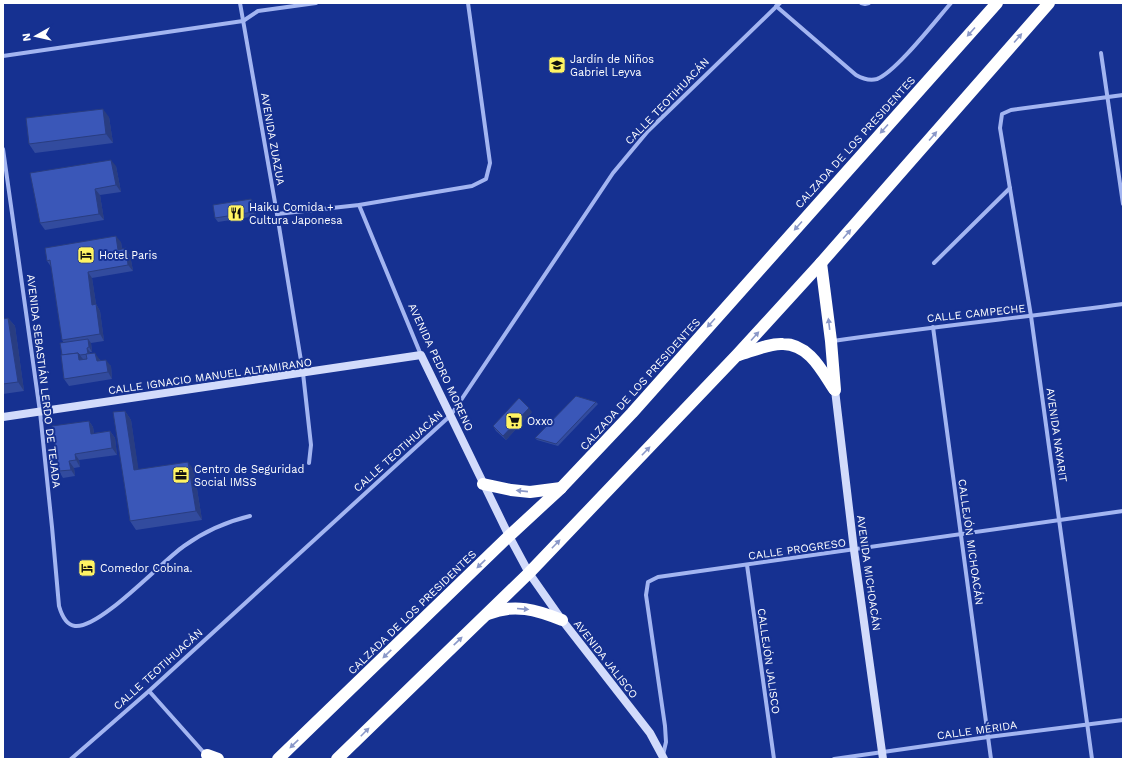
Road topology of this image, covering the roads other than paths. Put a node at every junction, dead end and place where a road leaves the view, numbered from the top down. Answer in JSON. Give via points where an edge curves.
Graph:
{"nodes":[{"id":1,"x":240,"y":3,"type":"edge"},
{"id":2,"x":316,"y":3,"type":"edge"},
{"id":3,"x":468,"y":3,"type":"edge"},
{"id":4,"x":861,"y":3,"type":"edge"},
{"id":5,"x":951,"y":3,"type":"edge"},
{"id":6,"x":997,"y":3,"type":"edge"},
{"id":7,"x":1049,"y":3,"type":"edge"},
{"id":8,"x":868,"y":4,"type":"edge"},
{"id":9,"x":778,"y":5,"type":"edge"},
{"id":10,"x":243,"y":21,"type":"junction"},
{"id":11,"x":1101,"y":53,"type":"dead end"},
{"id":12,"x":3,"y":56,"type":"edge"},
{"id":13,"x":1123,"y":95,"type":"edge"},
{"id":14,"x":1108,"y":97,"type":"junction"},
{"id":15,"x":3,"y":149,"type":"edge"},
{"id":16,"x":1010,"y":188,"type":"junction"},
{"id":17,"x":1123,"y":204,"type":"edge"},
{"id":18,"x":359,"y":205,"type":"junction"},
{"id":19,"x":277,"y":214,"type":"junction"},
{"id":20,"x":934,"y":262,"type":"dead end"},
{"id":21,"x":821,"y":263,"type":"junction"},
{"id":22,"x":1123,"y":304,"type":"edge"},
{"id":23,"x":1031,"y":316,"type":"junction"},
{"id":24,"x":933,"y":327,"type":"junction"},
{"id":25,"x":831,"y":341,"type":"junction"},
{"id":26,"x":421,"y":355,"type":"junction"},
{"id":27,"x":737,"y":355,"type":"junction"},
{"id":28,"x":303,"y":373,"type":"junction"},
{"id":29,"x":834,"y":390,"type":"junction"},
{"id":30,"x":40,"y":412,"type":"junction"},
{"id":31,"x":451,"y":415,"type":"junction"},
{"id":32,"x":3,"y":417,"type":"edge"},
{"id":33,"x":309,"y":463,"type":"dead end"},
{"id":34,"x":483,"y":484,"type":"junction"},
{"id":35,"x":561,"y":488,"type":"junction"},
{"id":36,"x":1123,"y":512,"type":"edge"},
{"id":37,"x":250,"y":516,"type":"dead end"},
{"id":38,"x":1060,"y":520,"type":"junction"},
{"id":39,"x":961,"y":535,"type":"junction"},
{"id":40,"x":509,"y":536,"type":"junction"},
{"id":41,"x":854,"y":550,"type":"junction"},
{"id":42,"x":747,"y":565,"type":"junction"},
{"id":43,"x":529,"y":573,"type":"junction"},
{"id":44,"x":485,"y":615,"type":"junction"},
{"id":45,"x":562,"y":620,"type":"junction"},
{"id":46,"x":149,"y":691,"type":"junction"},
{"id":47,"x":1123,"y":720,"type":"edge"},
{"id":48,"x":1087,"y":725,"type":"junction"},
{"id":49,"x":988,"y":737,"type":"junction"},
{"id":50,"x":883,"y":755,"type":"edge"},
{"id":51,"x":664,"y":757,"type":"edge"},
{"id":52,"x":211,"y":758,"type":"edge"},
{"id":53,"x":71,"y":759,"type":"edge"},
{"id":54,"x":278,"y":759,"type":"edge"},
{"id":55,"x":337,"y":759,"type":"edge"},
{"id":56,"x":774,"y":759,"type":"edge"},
{"id":57,"x":834,"y":759,"type":"edge"},
{"id":58,"x":991,"y":759,"type":"edge"},
{"id":59,"x":1092,"y":759,"type":"edge"}],
"edges":[{"from":1,"to":10,"type":"street","name":"AVENIDA ZUAZUA"},
{"from":2,"to":10,"type":"street","via":[[258,11]]},
{"from":3,"to":18,"type":"street","via":[[490,163],[486,179],[472,186]]},
{"from":4,"to":8,"type":"street"},
{"from":5,"to":9,"type":"street","via":[[885,75],[866,80],[856,75]]},
{"from":6,"to":35,"type":"highway","name":"CALZADA DE LOS PRESIDENTES","one_way":true,"via":[[632,413]]},
{"from":21,"to":7,"type":"highway","one_way":true},
{"from":9,"to":31,"type":"street","name":"CALLE TEOTIHUACÁN","via":[[648,131],[613,173]]},
{"from":10,"to":12,"type":"street"},
{"from":10,"to":19,"type":"street","name":"AVENIDA ZUAZUA"},
{"from":11,"to":14,"type":"street"},
{"from":13,"to":14,"type":"street"},
{"from":14,"to":16,"type":"street","name":"AVENIDA NAYARIT","via":[[1011,110],[1002,114],[1000,128]]},
{"from":14,"to":17,"type":"street"},
{"from":15,"to":30,"type":"street","name":"AVENIDA SEBASTIÁN LERDO DE TEJADA"},
{"from":16,"to":20,"type":"street"},
{"from":16,"to":23,"type":"street","name":"AVENIDA NAYARIT"},
{"from":18,"to":19,"type":"street"},
{"from":18,"to":26,"type":"street","name":"AVENIDA PEDRO MORENO"},
{"from":19,"to":28,"type":"street","name":"AVENIDA ZUAZUA"},
{"from":25,"to":21,"type":"highway","one_way":true},
{"from":27,"to":21,"type":"highway","one_way":true},
{"from":22,"to":23,"type":"street","name":"CALLE CAMPECHE"},
{"from":23,"to":24,"type":"street","name":"CALLE CAMPECHE"},
{"from":23,"to":38,"type":"street","name":"AVENIDA NAYARIT"},
{"from":24,"to":25,"type":"street","name":"CALLE CAMPECHE"},
{"from":24,"to":39,"type":"street","name":"CALLEJÓN MICHOACÁN"},
{"from":25,"to":29,"type":"highway"},
{"from":26,"to":28,"type":"street","name":"CALLE IGNACIO MANUEL ALTAMIRANO"},
{"from":26,"to":31,"type":"street","name":"AVENIDA PEDRO MORENO"},
{"from":27,"to":29,"type":"highway","via":[[783,344],[797,346],[809,354]]},
{"from":43,"to":27,"type":"highway","one_way":true},
{"from":28,"to":30,"type":"street","name":"CALLE IGNACIO MANUEL ALTAMIRANO"},
{"from":28,"to":33,"type":"street","name":"AVENIDA ZUAZUA","via":[[311,445]]},
{"from":29,"to":41,"type":"street","name":"AVENIDA MICHOACÁN"},
{"from":30,"to":32,"type":"street","name":"CALLE IGNACIO MANUEL ALTAMIRANO"},
{"from":30,"to":37,"type":"street","name":"AVENIDA SEBASTIÁN LERDO DE TEJADA","via":[[58,606],[69,624],[75,626],[95,619],[116,605],[183,546],[207,531],[228,521]]},
{"from":31,"to":34,"type":"street","name":"AVENIDA PEDRO MORENO"},
{"from":31,"to":46,"type":"street","name":"CALLE TEOTIHUACÁN"},
{"from":35,"to":34,"type":"highway","one_way":true,"via":[[530,492]]},
{"from":34,"to":40,"type":"street","name":"AVENIDA PEDRO MORENO"},
{"from":35,"to":40,"type":"highway","name":"CALZADA DE LOS PRESIDENTES"},
{"from":36,"to":38,"type":"street","name":"CALLE PROGRESO"},
{"from":38,"to":39,"type":"street","name":"CALLE PROGRESO"},
{"from":38,"to":48,"type":"street","name":"AVENIDA NAYARIT"},
{"from":39,"to":41,"type":"street","name":"CALLE PROGRESO"},
{"from":39,"to":49,"type":"street","name":"CALLEJÓN MICHOACÁN"},
{"from":40,"to":43,"type":"street","name":"AVENIDA JALISCO"},
{"from":40,"to":54,"type":"highway","name":"CALZADA DE LOS PRESIDENTES","one_way":true},
{"from":41,"to":42,"type":"street","name":"CALLE PROGRESO"},
{"from":41,"to":50,"type":"street","name":"AVENIDA MICHOACÁN"},
{"from":42,"to":51,"type":"street","name":"CALLE PROGRESO","via":[[658,577],[648,582],[646,595],[665,726]]},
{"from":42,"to":56,"type":"street","name":"CALLEJÓN JALISCO"},
{"from":43,"to":44,"type":"highway"},
{"from":43,"to":45,"type":"street","name":"AVENIDA JALISCO"},
{"from":44,"to":45,"type":"highway","one_way":true,"via":[[497,610],[524,608]]},
{"from":55,"to":44,"type":"highway","one_way":true},
{"from":45,"to":51,"type":"street","name":"AVENIDA JALISCO","via":[[650,733]]},
{"from":46,"to":52,"type":"street"},
{"from":46,"to":53,"type":"street","name":"CALLE TEOTIHUACÁN"},
{"from":47,"to":48,"type":"street","name":"CALLE MÉRIDA"},
{"from":48,"to":49,"type":"street","name":"CALLE MÉRIDA"},
{"from":48,"to":59,"type":"street","name":"AVENIDA NAYARIT"},
{"from":49,"to":50,"type":"street","name":"CALLE MÉRIDA"},
{"from":49,"to":58,"type":"street","name":"CALLEJÓN MICHOACÁN"},
{"from":50,"to":57,"type":"street","name":"CALLE MÉRIDA"}]}
